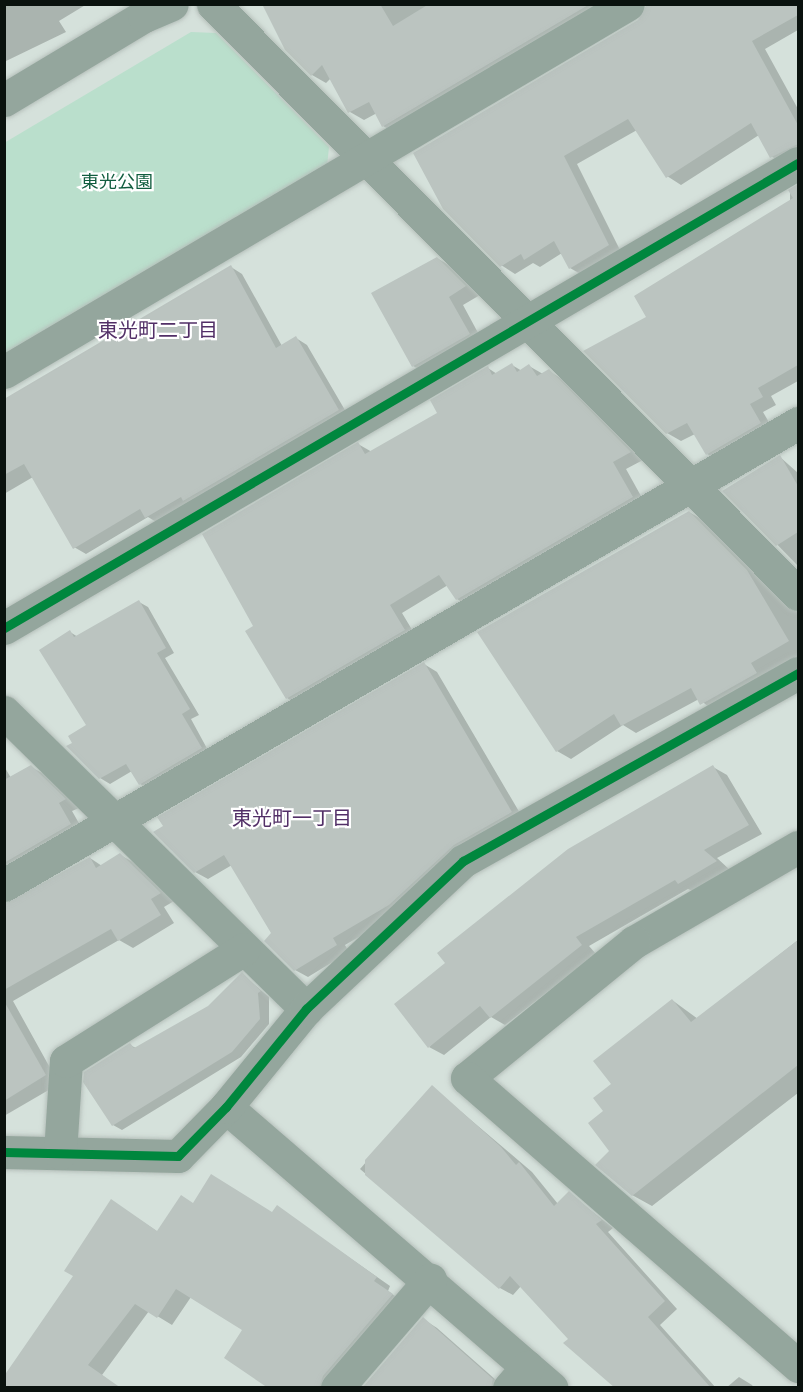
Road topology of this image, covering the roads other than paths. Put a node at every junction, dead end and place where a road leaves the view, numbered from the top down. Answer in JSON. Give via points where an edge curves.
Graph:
{"nodes":[{"id":1,"x":172,"y":4,"type":"edge"},
{"id":2,"x":213,"y":4,"type":"edge"},
{"id":3,"x":628,"y":4,"type":"edge"},
{"id":4,"x":4,"y":100,"type":"edge"},
{"id":5,"x":365,"y":158,"type":"junction"},
{"id":6,"x":798,"y":163,"type":"edge"},
{"id":7,"x":529,"y":322,"type":"junction"},
{"id":8,"x":4,"y":372,"type":"edge"},
{"id":9,"x":798,"y":423,"type":"edge"},
{"id":10,"x":692,"y":486,"type":"junction"},
{"id":11,"x":798,"y":594,"type":"edge"},
{"id":12,"x":4,"y":628,"type":"edge"},
{"id":13,"x":798,"y":673,"type":"edge"},
{"id":14,"x":4,"y":712,"type":"edge"},
{"id":15,"x":116,"y":821,"type":"junction"},
{"id":16,"x":798,"y":847,"type":"edge"},
{"id":17,"x":4,"y":885,"type":"edge"},
{"id":18,"x":244,"y":949,"type":"junction"},
{"id":19,"x":306,"y":1009,"type":"junction"},
{"id":20,"x":226,"y":1107,"type":"junction"},
{"id":21,"x":4,"y":1152,"type":"edge"},
{"id":22,"x":60,"y":1153,"type":"junction"},
{"id":23,"x":430,"y":1280,"type":"junction"},
{"id":24,"x":798,"y":1366,"type":"edge"},
{"id":25,"x":518,"y":1377,"type":"edge"},
{"id":26,"x":337,"y":1388,"type":"edge"},
{"id":27,"x":552,"y":1388,"type":"edge"}],
"edges":[{"from":1,"to":4,"type":"street","via":[[144,16]]},
{"from":2,"to":5,"type":"street"},
{"from":3,"to":5,"type":"street"},
{"from":5,"to":7,"type":"street"},
{"from":5,"to":8,"type":"street"},
{"from":6,"to":7,"type":"street"},
{"from":7,"to":10,"type":"street"},
{"from":7,"to":12,"type":"street"},
{"from":9,"to":10,"type":"street"},
{"from":10,"to":11,"type":"street"},
{"from":10,"to":15,"type":"street"},
{"from":13,"to":19,"type":"street","via":[[464,861]]},
{"from":14,"to":15,"type":"street"},
{"from":15,"to":17,"type":"street"},
{"from":15,"to":18,"type":"street"},
{"from":16,"to":24,"type":"street","via":[[634,942],[467,1078]]},
{"from":18,"to":19,"type":"street"},
{"from":18,"to":22,"type":"street","via":[[66,1060]]},
{"from":19,"to":20,"type":"street"},
{"from":20,"to":22,"type":"street","via":[[178,1156]]},
{"from":20,"to":23,"type":"street"},
{"from":21,"to":22,"type":"street"},
{"from":23,"to":25,"type":"street"},
{"from":23,"to":26,"type":"street"},
{"from":25,"to":27,"type":"street"}]}
